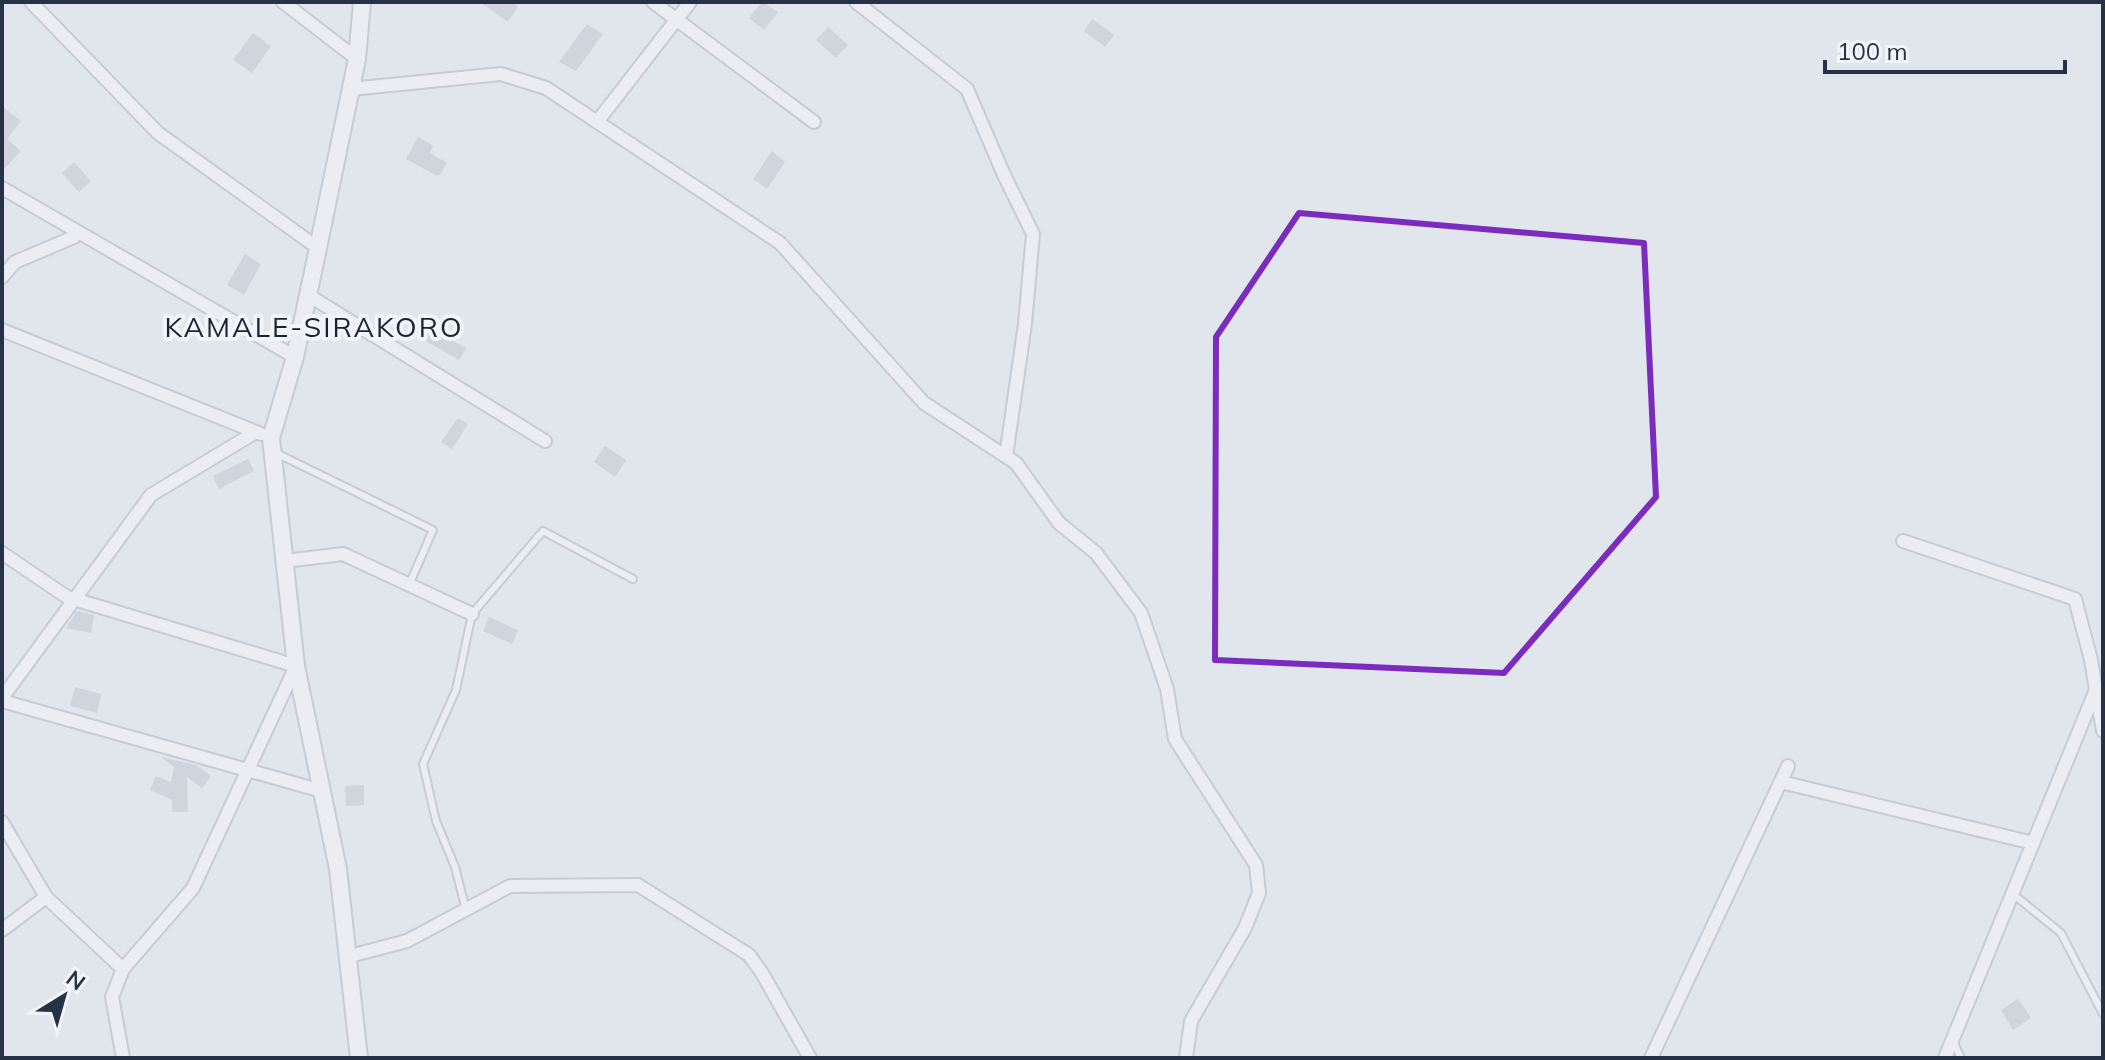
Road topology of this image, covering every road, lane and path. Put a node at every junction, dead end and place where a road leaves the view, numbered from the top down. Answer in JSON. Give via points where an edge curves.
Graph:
{"nodes":[{"id":1,"x":31,"y":2,"type":"edge"},
{"id":2,"x":283,"y":2,"type":"edge"},
{"id":3,"x":362,"y":2,"type":"edge"},
{"id":4,"x":653,"y":2,"type":"edge"},
{"id":5,"x":690,"y":2,"type":"edge"},
{"id":6,"x":856,"y":2,"type":"edge"},
{"id":7,"x":676,"y":19,"type":"junction"},
{"id":8,"x":357,"y":59,"type":"junction"},
{"id":9,"x":350,"y":89,"type":"junction"},
{"id":10,"x":597,"y":122,"type":"junction"},
{"id":11,"x":814,"y":122,"type":"dead end"},
{"id":12,"x":2,"y":188,"type":"edge"},
{"id":13,"x":74,"y":237,"type":"dead end"},
{"id":14,"x":318,"y":248,"type":"junction"},
{"id":15,"x":2,"y":277,"type":"edge"},
{"id":16,"x":308,"y":295,"type":"junction"},
{"id":17,"x":2,"y":330,"type":"edge"},
{"id":18,"x":295,"y":357,"type":"junction"},
{"id":19,"x":266,"y":440,"type":"junction"},
{"id":20,"x":545,"y":441,"type":"dead end"},
{"id":21,"x":1006,"y":456,"type":"junction"},
{"id":22,"x":1903,"y":541,"type":"dead end"},
{"id":23,"x":2,"y":553,"type":"edge"},
{"id":24,"x":285,"y":561,"type":"junction"},
{"id":25,"x":633,"y":579,"type":"dead end"},
{"id":26,"x":409,"y":585,"type":"junction"},
{"id":27,"x":75,"y":599,"type":"junction"},
{"id":28,"x":472,"y":614,"type":"junction"},
{"id":29,"x":296,"y":666,"type":"junction"},
{"id":30,"x":2095,"y":692,"type":"junction"},
{"id":31,"x":2,"y":699,"type":"edge"},
{"id":32,"x":2103,"y":731,"type":"edge"},
{"id":33,"x":1788,"y":766,"type":"dead end"},
{"id":34,"x":248,"y":770,"type":"junction"},
{"id":35,"x":1781,"y":782,"type":"junction"},
{"id":36,"x":322,"y":791,"type":"junction"},
{"id":37,"x":3,"y":826,"type":"edge"},
{"id":38,"x":2033,"y":843,"type":"junction"},
{"id":39,"x":2013,"y":894,"type":"junction"},
{"id":40,"x":46,"y":897,"type":"junction"},
{"id":41,"x":466,"y":910,"type":"junction"},
{"id":42,"x":2,"y":930,"type":"edge"},
{"id":43,"x":346,"y":957,"type":"junction"},
{"id":44,"x":123,"y":969,"type":"junction"},
{"id":45,"x":2103,"y":1014,"type":"edge"},
{"id":46,"x":1953,"y":1041,"type":"junction"},
{"id":47,"x":123,"y":1058,"type":"edge"},
{"id":48,"x":359,"y":1058,"type":"edge"},
{"id":49,"x":810,"y":1058,"type":"edge"},
{"id":50,"x":1186,"y":1058,"type":"edge"},
{"id":51,"x":1651,"y":1058,"type":"edge"},
{"id":52,"x":1945,"y":1058,"type":"edge"},
{"id":53,"x":1961,"y":1058,"type":"edge"}],
"edges":[{"from":1,"to":14,"type":"street","via":[[158,133]]},
{"from":2,"to":8,"type":"street"},
{"from":3,"to":8,"type":"street"},
{"from":4,"to":7,"type":"street"},
{"from":5,"to":7,"type":"street"},
{"from":6,"to":21,"type":"street","via":[[967,89],[1033,234]]},
{"from":7,"to":10,"type":"street"},
{"from":7,"to":11,"type":"street"},
{"from":8,"to":9,"type":"street"},
{"from":9,"to":10,"type":"street","via":[[501,74],[546,88]]},
{"from":9,"to":14,"type":"street"},
{"from":10,"to":21,"type":"street","via":[[780,243],[924,403]]},
{"from":12,"to":18,"type":"street"},
{"from":13,"to":15,"type":"street","via":[[15,262]]},
{"from":14,"to":16,"type":"street"},
{"from":16,"to":18,"type":"street"},
{"from":16,"to":20,"type":"street"},
{"from":17,"to":19,"type":"street"},
{"from":18,"to":19,"type":"street"},
{"from":19,"to":24,"type":"street"},
{"from":19,"to":26,"type":"lane","via":[[433,530]]},
{"from":19,"to":27,"type":"street","via":[[151,495]]},
{"from":21,"to":50,"type":"street","via":[[1059,523],[1096,553],[1141,613],[1167,689],[1175,739],[1256,865],[1259,893],[1245,928],[1191,1021]]},
{"from":22,"to":30,"type":"street","via":[[2075,599]]},
{"from":23,"to":27,"type":"street"},
{"from":24,"to":26,"type":"street","via":[[343,554]]},
{"from":24,"to":29,"type":"street"},
{"from":25,"to":28,"type":"lane","via":[[543,531]]},
{"from":26,"to":28,"type":"street"},
{"from":27,"to":29,"type":"street"},
{"from":27,"to":31,"type":"street"},
{"from":28,"to":41,"type":"lane","via":[[456,690],[423,764]]},
{"from":29,"to":34,"type":"street"},
{"from":29,"to":36,"type":"street"},
{"from":30,"to":32,"type":"street"},
{"from":30,"to":38,"type":"street"},
{"from":31,"to":34,"type":"street"},
{"from":33,"to":35,"type":"street"},
{"from":34,"to":36,"type":"street"},
{"from":34,"to":44,"type":"street","via":[[193,888]]},
{"from":35,"to":38,"type":"street"},
{"from":35,"to":51,"type":"street"},
{"from":36,"to":43,"type":"street","via":[[338,869]]},
{"from":37,"to":40,"type":"street"},
{"from":38,"to":39,"type":"street"},
{"from":39,"to":45,"type":"lane","via":[[2061,933]]},
{"from":39,"to":46,"type":"street"},
{"from":40,"to":42,"type":"street"},
{"from":40,"to":44,"type":"street"},
{"from":41,"to":43,"type":"street","via":[[407,941]]},
{"from":41,"to":49,"type":"street","via":[[510,886],[638,885],[749,955]]},
{"from":43,"to":48,"type":"street"},
{"from":44,"to":47,"type":"street","via":[[112,997]]},
{"from":46,"to":52,"type":"street"},
{"from":46,"to":53,"type":"lane"}]}
